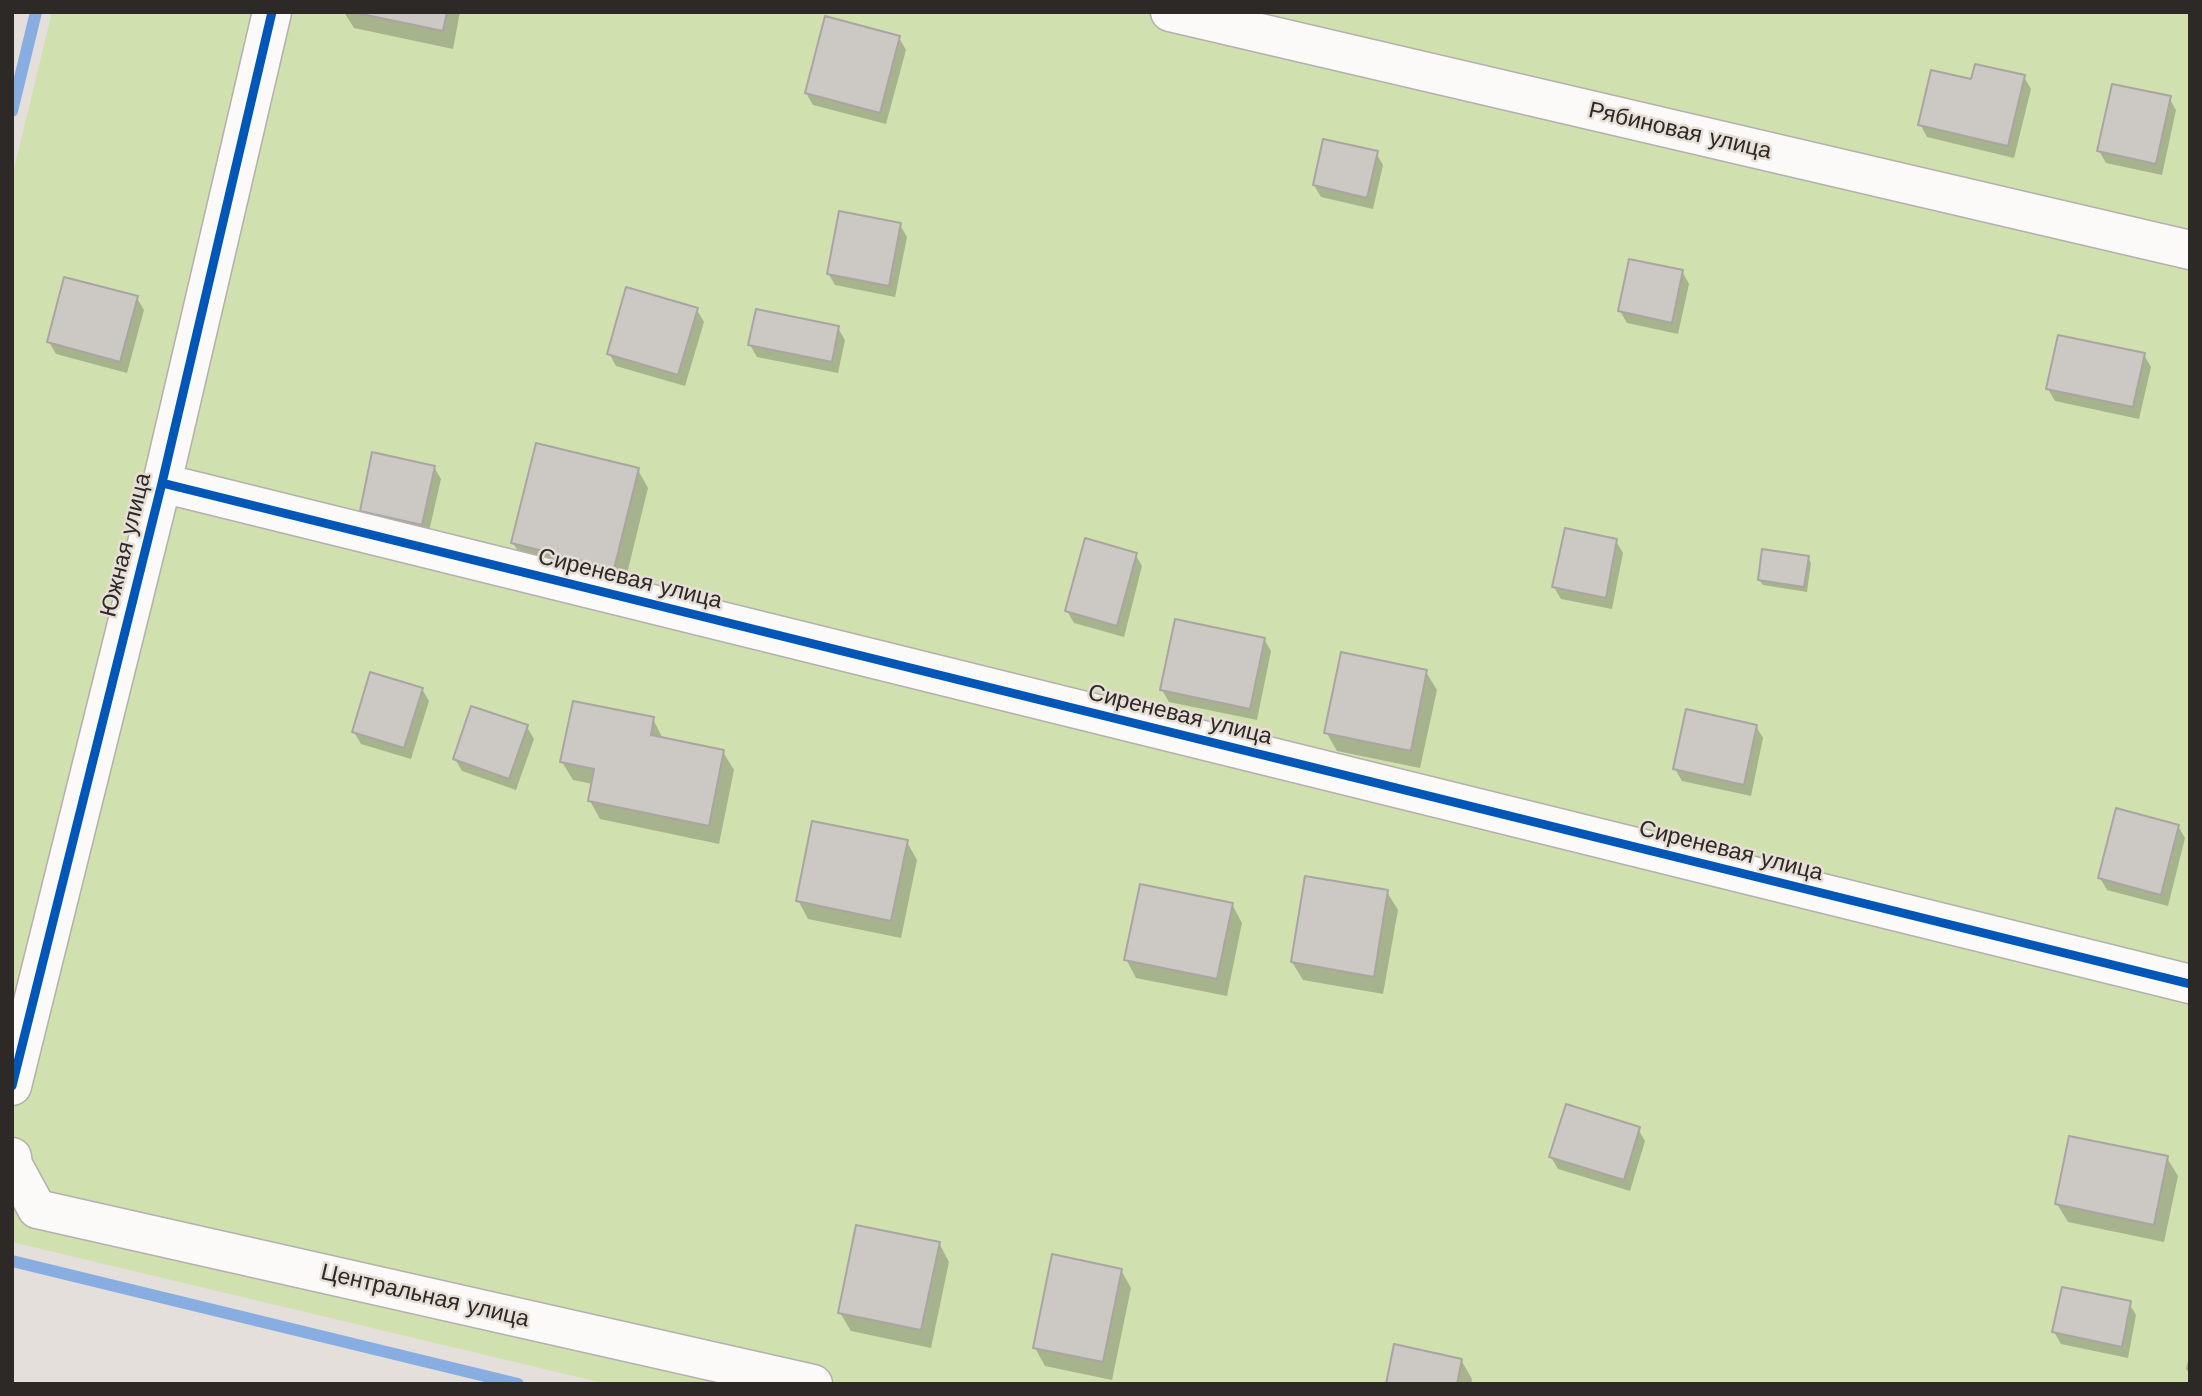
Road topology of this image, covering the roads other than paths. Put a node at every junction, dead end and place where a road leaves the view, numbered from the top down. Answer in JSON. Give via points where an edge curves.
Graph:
{"nodes":[{"id":1,"x":272,"y":12,"type":"edge"},
{"id":2,"x":1170,"y":12,"type":"edge"},
{"id":3,"x":2190,"y":250,"type":"edge"},
{"id":4,"x":162,"y":484,"type":"junction"},
{"id":5,"x":2190,"y":984,"type":"edge"},
{"id":6,"x":12,"y":1086,"type":"edge"},
{"id":7,"x":12,"y":1157,"type":"edge"},
{"id":8,"x":813,"y":1384,"type":"edge"}],
"edges":[{"from":1,"to":4,"type":"street","name":"Южная улица"},
{"from":2,"to":3,"type":"street","name":"Рябиновая улица"},
{"from":4,"to":5,"type":"street","name":"Сиреневая улица"},
{"from":4,"to":6,"type":"street","name":"Южная улица"},
{"from":7,"to":8,"type":"street","name":"Центральная улица","via":[[37,1209]]}]}
